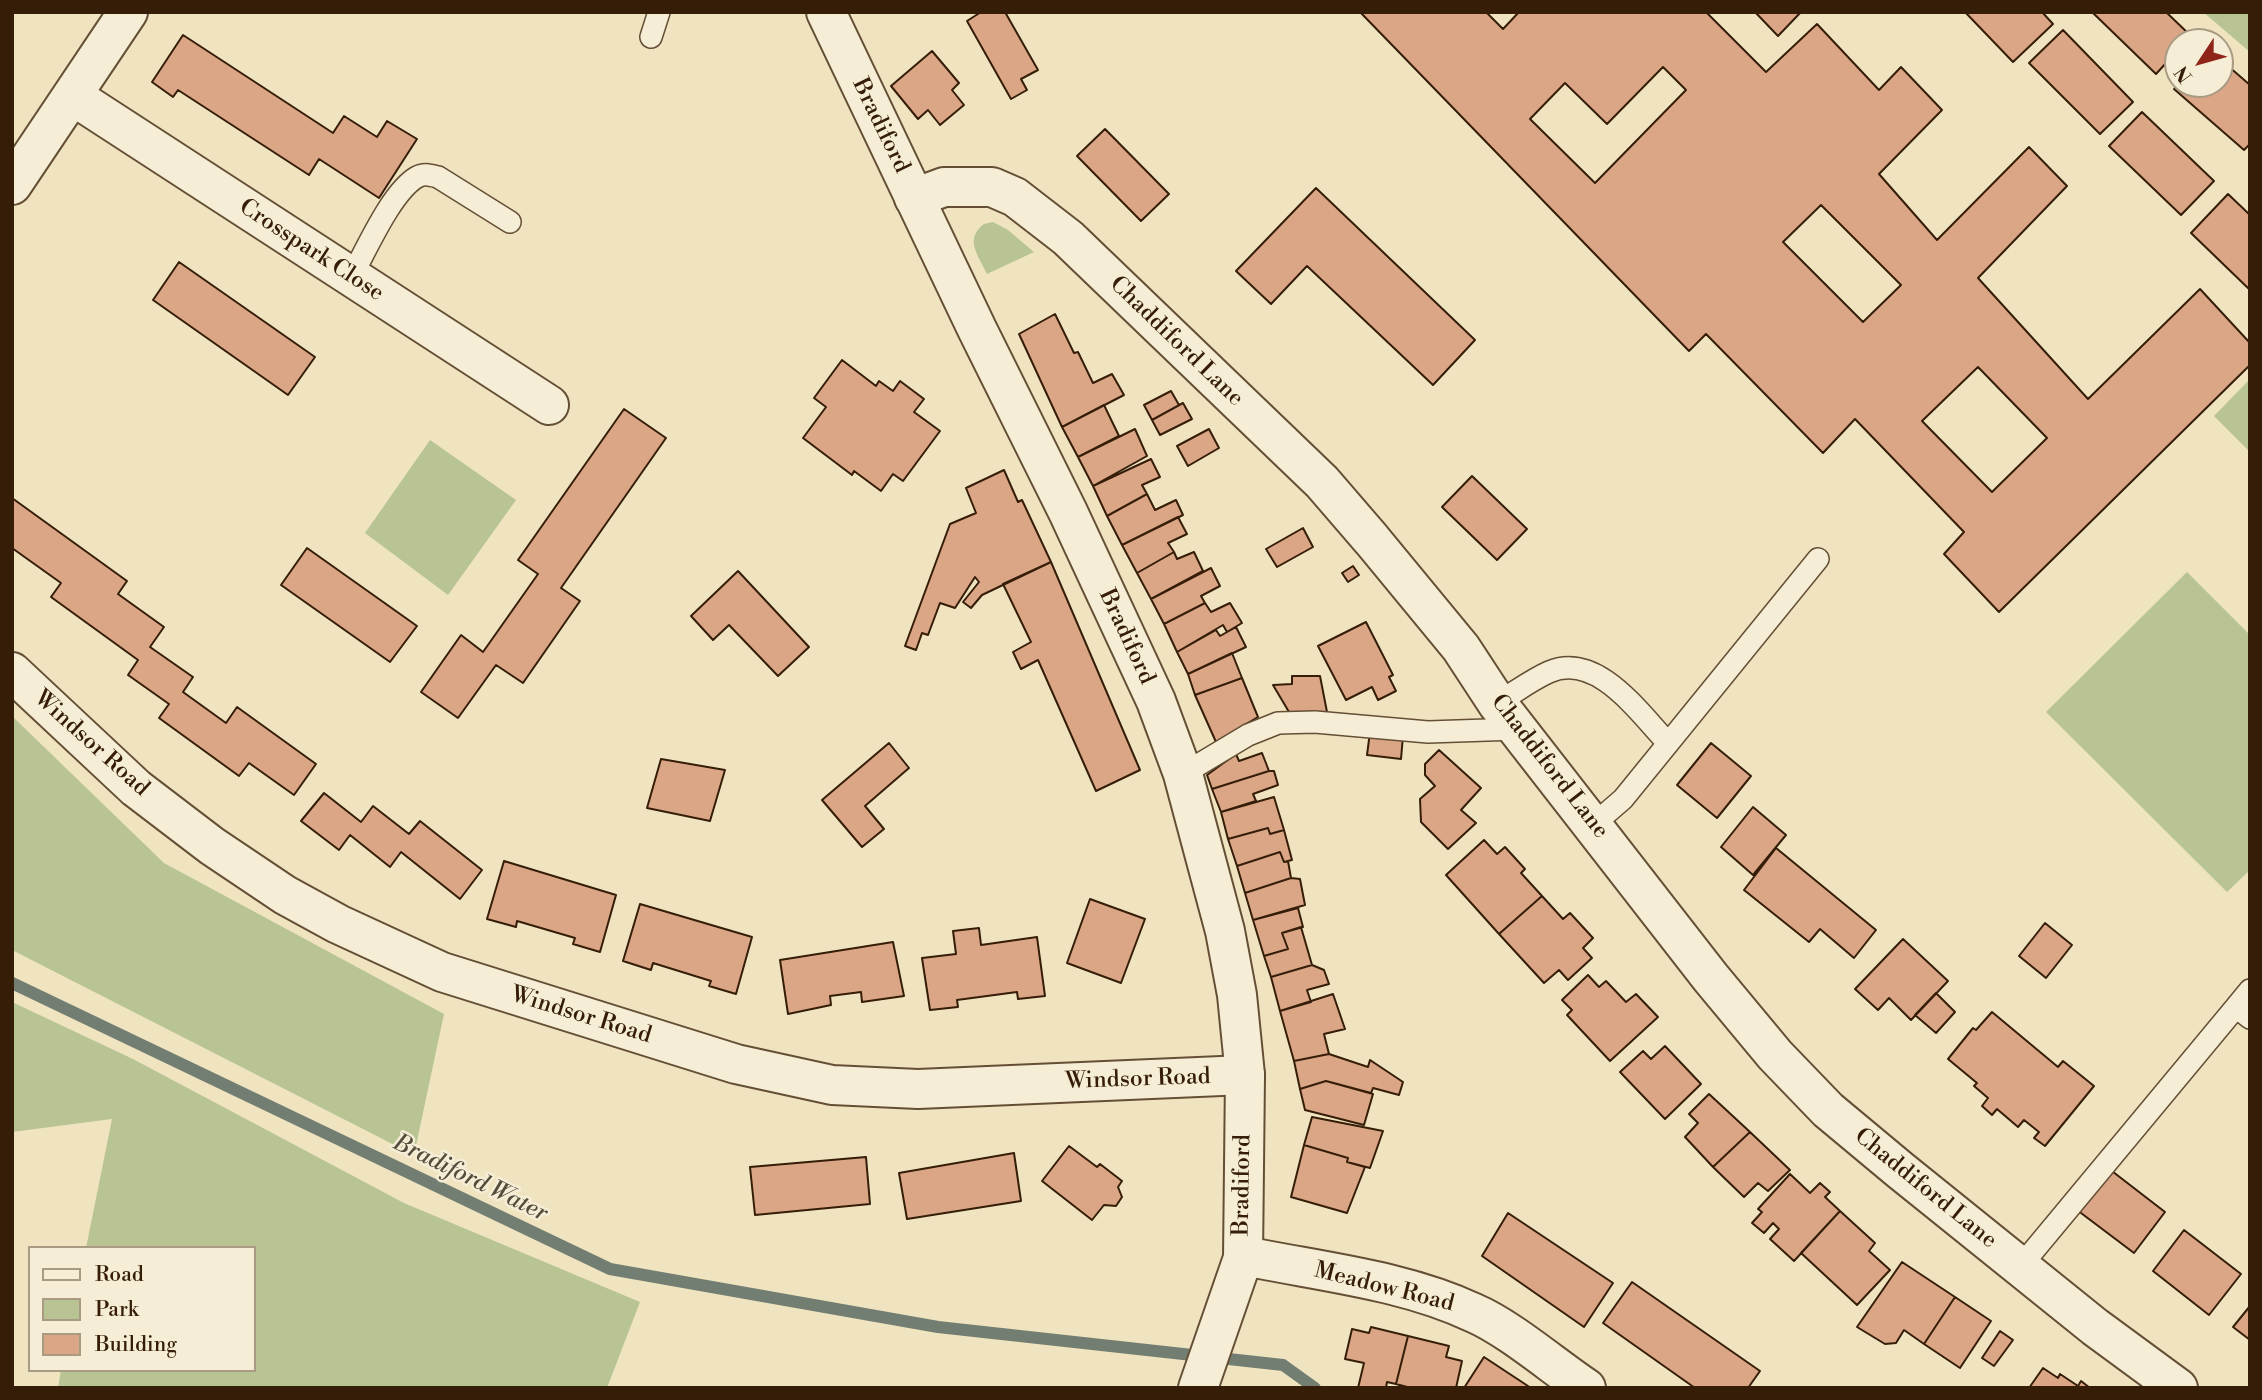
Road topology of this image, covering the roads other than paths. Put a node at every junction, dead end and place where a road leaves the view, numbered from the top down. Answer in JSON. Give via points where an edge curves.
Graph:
{"nodes":[{"id":1,"x":128,"y":12,"type":"edge"},
{"id":2,"x":659,"y":12,"type":"edge"},
{"id":3,"x":826,"y":12,"type":"edge"},
{"id":4,"x":651,"y":37,"type":"dead end"},
{"id":5,"x":72,"y":96,"type":"junction"},
{"id":6,"x":15,"y":174,"type":"edge"},
{"id":7,"x":914,"y":198,"type":"junction"},
{"id":8,"x":510,"y":222,"type":"dead end"},
{"id":9,"x":351,"y":277,"type":"junction"},
{"id":10,"x":549,"y":405,"type":"dead end"},
{"id":11,"x":1818,"y":559,"type":"dead end"},
{"id":12,"x":12,"y":673,"type":"edge"},
{"id":13,"x":1507,"y":716,"type":"junction"},
{"id":14,"x":1668,"y":743,"type":"junction"},
{"id":15,"x":1183,"y":774,"type":"junction"},
{"id":16,"x":1594,"y":824,"type":"junction"},
{"id":17,"x":2250,"y":990,"type":"edge"},
{"id":18,"x":2243,"y":1013,"type":"edge"},
{"id":19,"x":1245,"y":1075,"type":"junction"},
{"id":20,"x":1242,"y":1258,"type":"junction"},
{"id":21,"x":2020,"y":1267,"type":"junction"},
{"id":22,"x":1199,"y":1384,"type":"edge"},
{"id":23,"x":1586,"y":1388,"type":"edge"},
{"id":24,"x":2178,"y":1388,"type":"edge"}],
"edges":[{"from":1,"to":5,"type":"street"},
{"from":2,"to":4,"type":"lane"},
{"from":3,"to":7,"type":"street","name":"Bradiford"},
{"from":5,"to":6,"type":"street"},
{"from":5,"to":9,"type":"street","name":"Crosspark Close"},
{"from":7,"to":13,"type":"street","name":"Chaddiford Lane","via":[[944,187],[992,187],[1016,197],[1068,238],[1322,482],[1461,648]]},
{"from":7,"to":15,"type":"street","name":"Bradiford","via":[[1080,537],[1156,701]]},
{"from":8,"to":9,"type":"lane","via":[[438,177],[425,174],[392,206]]},
{"from":9,"to":10,"type":"street","name":"Crosspark Close"},
{"from":11,"to":14,"type":"lane"},
{"from":12,"to":19,"type":"street","name":"Windsor Road","via":[[136,788],[212,846],[338,924],[454,976],[736,1064],[832,1085],[918,1089]]},
{"from":13,"to":14,"type":"lane","via":[[1551,671],[1584,668],[1615,688]]},
{"from":13,"to":15,"type":"lane","via":[[1428,732],[1278,723],[1248,735]]},
{"from":13,"to":16,"type":"street","name":"Chaddiford Lane"},
{"from":14,"to":16,"type":"lane","via":[[1623,799]]},
{"from":15,"to":19,"type":"street","name":"Bradiford","via":[[1225,931]]},
{"from":16,"to":21,"type":"street","name":"Chaddiford Lane","via":[[1711,978],[1828,1110]]},
{"from":17,"to":18,"type":"lane"},
{"from":18,"to":21,"type":"lane"},
{"from":19,"to":20,"type":"street","name":"Bradiford"},
{"from":20,"to":22,"type":"street","name":"Bradiford"},
{"from":20,"to":23,"type":"street","name":"Meadow Road","via":[[1386,1284],[1450,1302],[1478,1314]]},
{"from":21,"to":24,"type":"street","name":"Chaddiford Lane"}]}
